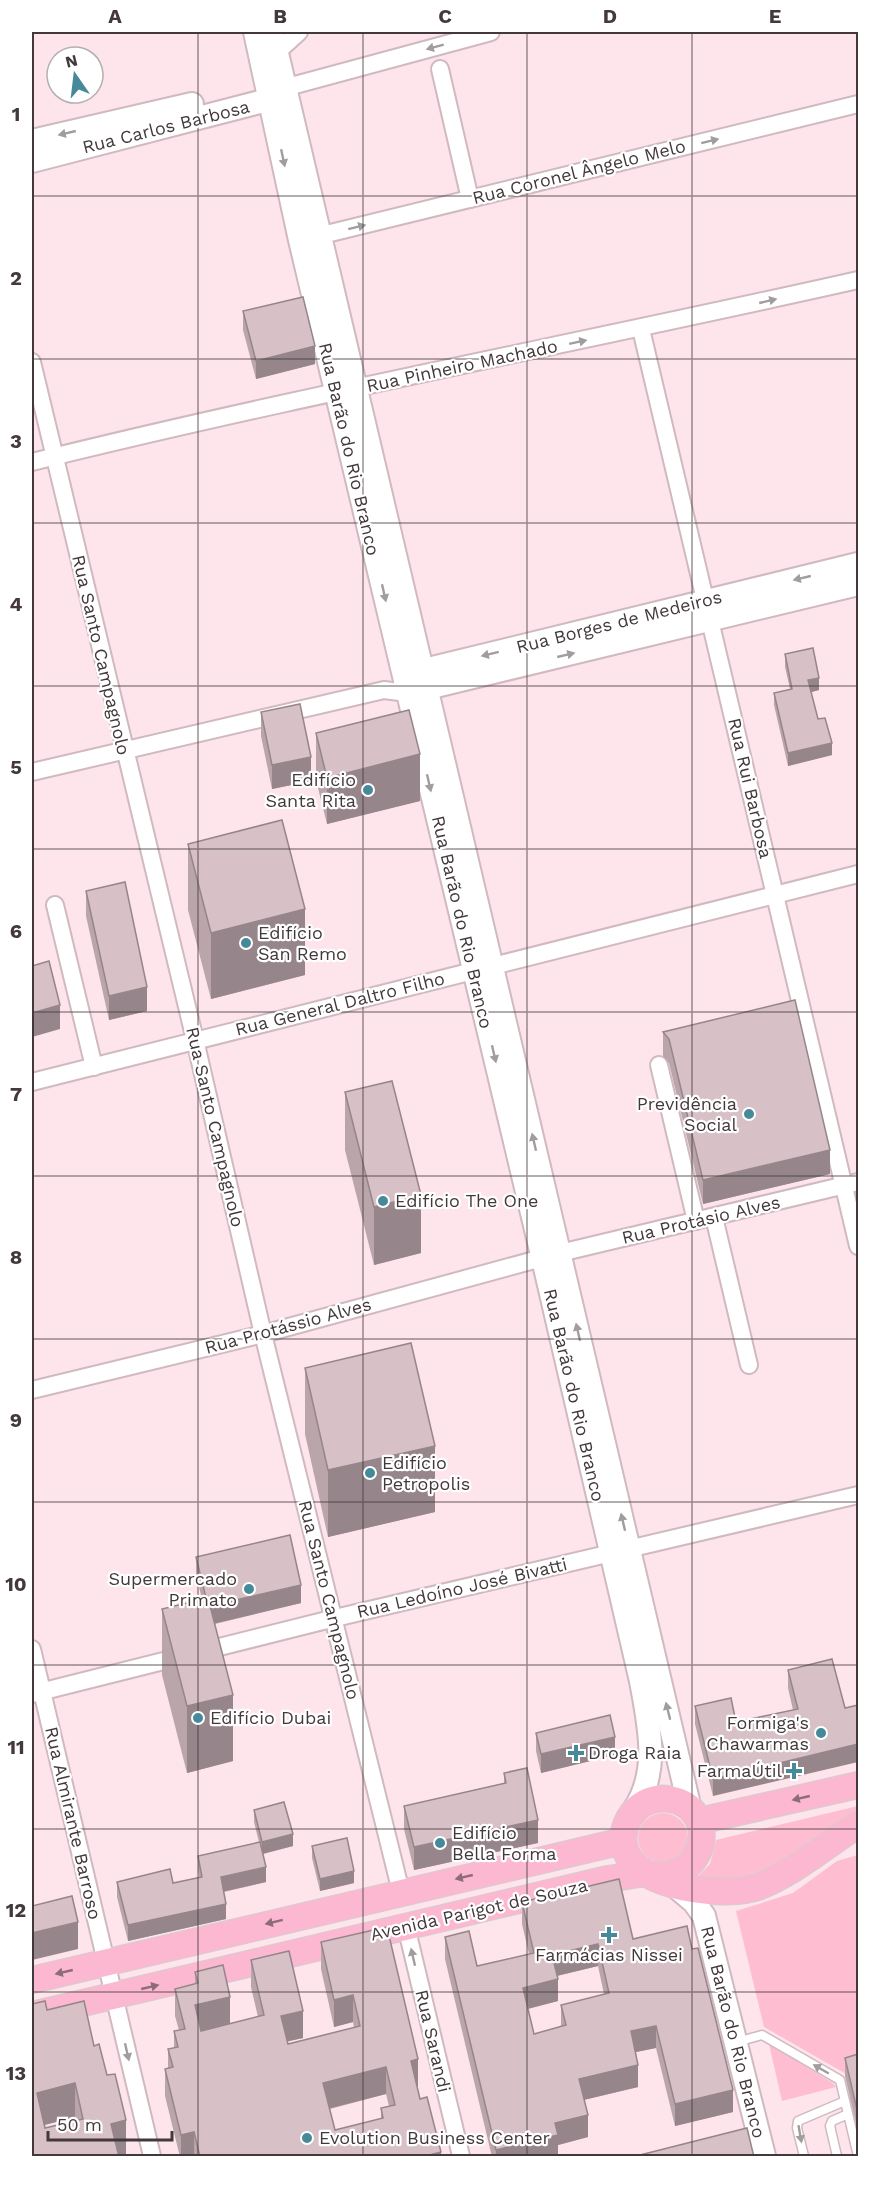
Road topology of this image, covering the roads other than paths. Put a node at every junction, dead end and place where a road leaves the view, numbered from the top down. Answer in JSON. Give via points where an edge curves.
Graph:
{"nodes":[{"id":1,"x":255,"y":32,"type":"edge"},
{"id":2,"x":299,"y":32,"type":"edge"},
{"id":3,"x":491,"y":32,"type":"edge"},
{"id":4,"x":275,"y":42,"type":"edge"},
{"id":5,"x":440,"y":69,"type":"dead end"},
{"id":6,"x":281,"y":90,"type":"junction"},
{"id":7,"x":858,"y":104,"type":"edge"},
{"id":8,"x":127,"y":128,"type":"junction"},
{"id":9,"x":32,"y":141,"type":"edge"},
{"id":10,"x":32,"y":161,"type":"edge"},
{"id":11,"x":470,"y":199,"type":"junction"},
{"id":12,"x":310,"y":238,"type":"junction"},
{"id":13,"x":858,"y":280,"type":"edge"},
{"id":14,"x":641,"y":329,"type":"junction"},
{"id":15,"x":32,"y":362,"type":"edge"},
{"id":16,"x":346,"y":390,"type":"junction"},
{"id":17,"x":54,"y":456,"type":"junction"},
{"id":18,"x":32,"y":462,"type":"edge"},
{"id":19,"x":858,"y":564,"type":"edge"},
{"id":20,"x":858,"y":584,"type":"edge"},
{"id":21,"x":708,"y":611,"type":"junction"},
{"id":22,"x":415,"y":681,"type":"junction"},
{"id":23,"x":123,"y":750,"type":"junction"},
{"id":24,"x":32,"y":772,"type":"edge"},
{"id":25,"x":858,"y":874,"type":"edge"},
{"id":26,"x":776,"y":894,"type":"junction"},
{"id":27,"x":55,"y":905,"type":"dead end"},
{"id":28,"x":484,"y":969,"type":"junction"},
{"id":29,"x":195,"y":1040,"type":"junction"},
{"id":30,"x":659,"y":1065,"type":"dead end"},
{"id":31,"x":94,"y":1067,"type":"junction"},
{"id":32,"x":32,"y":1082,"type":"edge"},
{"id":33,"x":851,"y":1184,"type":"edge"},
{"id":34,"x":714,"y":1217,"type":"junction"},
{"id":35,"x":696,"y":1221,"type":"junction"},
{"id":36,"x":858,"y":1246,"type":"edge"},
{"id":37,"x":551,"y":1256,"type":"junction"},
{"id":38,"x":263,"y":1334,"type":"junction"},
{"id":39,"x":749,"y":1365,"type":"dead end"},
{"id":40,"x":32,"y":1390,"type":"edge"},
{"id":41,"x":858,"y":1494,"type":"edge"},
{"id":42,"x":619,"y":1552,"type":"junction"},
{"id":43,"x":335,"y":1618,"type":"junction"},
{"id":44,"x":32,"y":1649,"type":"edge"},
{"id":45,"x":37,"y":1693,"type":"edge"},
{"id":46,"x":858,"y":1785,"type":"edge"},
{"id":47,"x":634,"y":1810,"type":"junction"},
{"id":48,"x":694,"y":1815,"type":"junction"},
{"id":49,"x":853,"y":1835,"type":"edge"},
{"id":50,"x":623,"y":1841,"type":"junction"},
{"id":51,"x":657,"y":1878,"type":"junction"},
{"id":52,"x":401,"y":1892,"type":"junction"},
{"id":53,"x":406,"y":1926,"type":"junction"},
{"id":54,"x":106,"y":1962,"type":"junction"},
{"id":55,"x":32,"y":1980,"type":"edge"},
{"id":56,"x":114,"y":1995,"type":"junction"},
{"id":57,"x":32,"y":2015,"type":"edge"},
{"id":58,"x":736,"y":2043,"type":"junction"},
{"id":59,"x":845,"y":2101,"type":"junction"},
{"id":60,"x":848,"y":2114,"type":"junction"},
{"id":61,"x":152,"y":2157,"type":"edge"},
{"id":62,"x":461,"y":2157,"type":"edge"},
{"id":63,"x":764,"y":2157,"type":"edge"},
{"id":64,"x":804,"y":2157,"type":"edge"},
{"id":65,"x":837,"y":2157,"type":"edge"},
{"id":66,"x":858,"y":2157,"type":"edge"}],
"edges":[{"from":1,"to":6,"type":"main road","name":"Rua Barão do Rio Branco"},
{"from":2,"to":4,"type":"street"},
{"from":3,"to":6,"type":"street","name":"Rua Carlos Barbosa","one_way":true},
{"from":4,"to":6,"type":"main road","name":"Rua Barão do Rio Branco"},
{"from":5,"to":11,"type":"street"},
{"from":6,"to":8,"type":"main road","name":"Rua Carlos Barbosa"},
{"from":6,"to":12,"type":"main road","name":"Rua Barão do Rio Branco"},
{"from":11,"to":7,"type":"street","name":"Rua Coronel Ângelo Melo","one_way":true},
{"from":8,"to":9,"type":"main road","name":"Rua Carlos Barbosa","one_way":true},
{"from":8,"to":10,"type":"main road","name":"Rua Carlos Barbosa"},
{"from":12,"to":11,"type":"street","name":"Rua Coronel Ângelo Melo","one_way":true},
{"from":12,"to":16,"type":"main road","name":"Rua Barão do Rio Branco"},
{"from":14,"to":13,"type":"street","name":"Rua Pinheiro Machado","one_way":true},
{"from":16,"to":14,"type":"street","name":"Rua Pinheiro Machado","one_way":true},
{"from":14,"to":21,"type":"street","name":"Rua Rui Barbosa"},
{"from":15,"to":17,"type":"street","name":"Rua Santo Campagnolo"},
{"from":16,"to":17,"type":"street","name":"Rua Pinheiro Machado"},
{"from":16,"to":22,"type":"main road","name":"Rua Barão do Rio Branco"},
{"from":17,"to":18,"type":"street","name":"Rua Pinheiro Machado"},
{"from":17,"to":23,"type":"street","name":"Rua Santo Campagnolo"},
{"from":19,"to":21,"type":"main road","name":"Rua Borges de Medeiros","one_way":true},
{"from":20,"to":21,"type":"main road"},
{"from":21,"to":22,"type":"main road"},
{"from":21,"to":26,"type":"street","name":"Rua Rui Barbosa"},
{"from":22,"to":23,"type":"street"},
{"from":22,"to":28,"type":"main road","name":"Rua Barão do Rio Branco"},
{"from":23,"to":24,"type":"street"},
{"from":23,"to":29,"type":"street","name":"Rua Santo Campagnolo"},
{"from":25,"to":26,"type":"street","name":"Rua General Daltro Filho"},
{"from":26,"to":28,"type":"street","name":"Rua General Daltro Filho"},
{"from":26,"to":33,"type":"street","name":"Rua Rui Barbosa"},
{"from":27,"to":31,"type":"street"},
{"from":28,"to":29,"type":"street","name":"Rua General Daltro Filho"},
{"from":28,"to":37,"type":"main road","name":"Rua Barão do Rio Branco"},
{"from":29,"to":31,"type":"street","name":"Rua General Daltro Filho"},
{"from":29,"to":38,"type":"street","name":"Rua Santo Campagnolo"},
{"from":30,"to":35,"type":"street"},
{"from":31,"to":32,"type":"street","name":"Rua General Daltro Filho"},
{"from":33,"to":34,"type":"street","name":"Rua Protásio Alves"},
{"from":33,"to":36,"type":"street","name":"Rua Rui Barbosa"},
{"from":34,"to":35,"type":"street","name":"Rua Protásio Alves"},
{"from":34,"to":39,"type":"street"},
{"from":35,"to":37,"type":"street","name":"Rua Protásio Alves"},
{"from":37,"to":38,"type":"street","name":"Rua Protássio Alves"},
{"from":37,"to":42,"type":"main road","name":"Rua Barão do Rio Branco"},
{"from":38,"to":40,"type":"street","name":"Rua Protássio Alves"},
{"from":38,"to":43,"type":"street","name":"Rua Santo Campagnolo"},
{"from":41,"to":42,"type":"street","name":"Rua Ledoíno José Bivatti"},
{"from":42,"to":43,"type":"street","name":"Rua Ledoíno José Bivatti"},
{"from":42,"to":47,"type":"main road","name":"Rua Barão do Rio Branco","via":[[652,1748],[644,1796]]},
{"from":48,"to":42,"type":"main road","name":"Rua Barão do Rio Branco","one_way":true},
{"from":43,"to":45,"type":"street","name":"Rua Ledoíno José Bivatti"},
{"from":43,"to":52,"type":"street","name":"Rua Santo Campagnolo"},
{"from":44,"to":45,"type":"street","name":"Rua Almirante Barroso"},
{"from":45,"to":54,"type":"street","name":"Rua Almirante Barroso"},
{"from":46,"to":48,"type":"main road","one_way":true},
{"from":47,"to":48,"type":"main road","via":[[650,1801],[669,1798]]},
{"from":47,"to":50,"type":"main road"},
{"from":48,"to":51,"type":"main road","name":"Avenida Parigot de Souza","via":[[702,1838],[694,1860],[676,1874]]},
{"from":49,"to":51,"type":"main road","name":"Avenida Parigot de Souza","via":[[758,1887],[736,1892],[709,1891]]},
{"from":50,"to":51,"type":"main road","via":[[632,1862]]},
{"from":50,"to":52,"type":"main road","name":"Avenida Parigot de Souza","one_way":true},
{"from":51,"to":53,"type":"main road","name":"Avenida Parigot de Souza","via":[[608,1879]]},
{"from":51,"to":58,"type":"main road","name":"Rua Barão do Rio Branco","via":[[694,1902],[704,1916]]},
{"from":52,"to":54,"type":"main road","name":"Avenida Parigot de Souza","one_way":true},
{"from":56,"to":53,"type":"main road","name":"Avenida Parigot de Souza","one_way":true},
{"from":62,"to":53,"type":"street","name":"Rua Sarandi","one_way":true},
{"from":54,"to":55,"type":"main road","name":"Avenida Parigot de Souza","one_way":true},
{"from":54,"to":56,"type":"street","name":"Rua Almirante Barroso"},
{"from":56,"to":57,"type":"main road","name":"Avenida Parigot de Souza"},
{"from":56,"to":61,"type":"street","one_way":true},
{"from":59,"to":58,"type":"lane","one_way":true,"via":[[840,2080],[762,2036]]},
{"from":58,"to":63,"type":"main road","name":"Rua Barão do Rio Branco","via":[[748,2135]]},
{"from":59,"to":60,"type":"lane"},
{"from":59,"to":64,"type":"lane","one_way":true,"via":[[798,2121]]},
{"from":60,"to":65,"type":"lane","via":[[832,2121],[830,2126]]},
{"from":60,"to":66,"type":"lane"}]}
